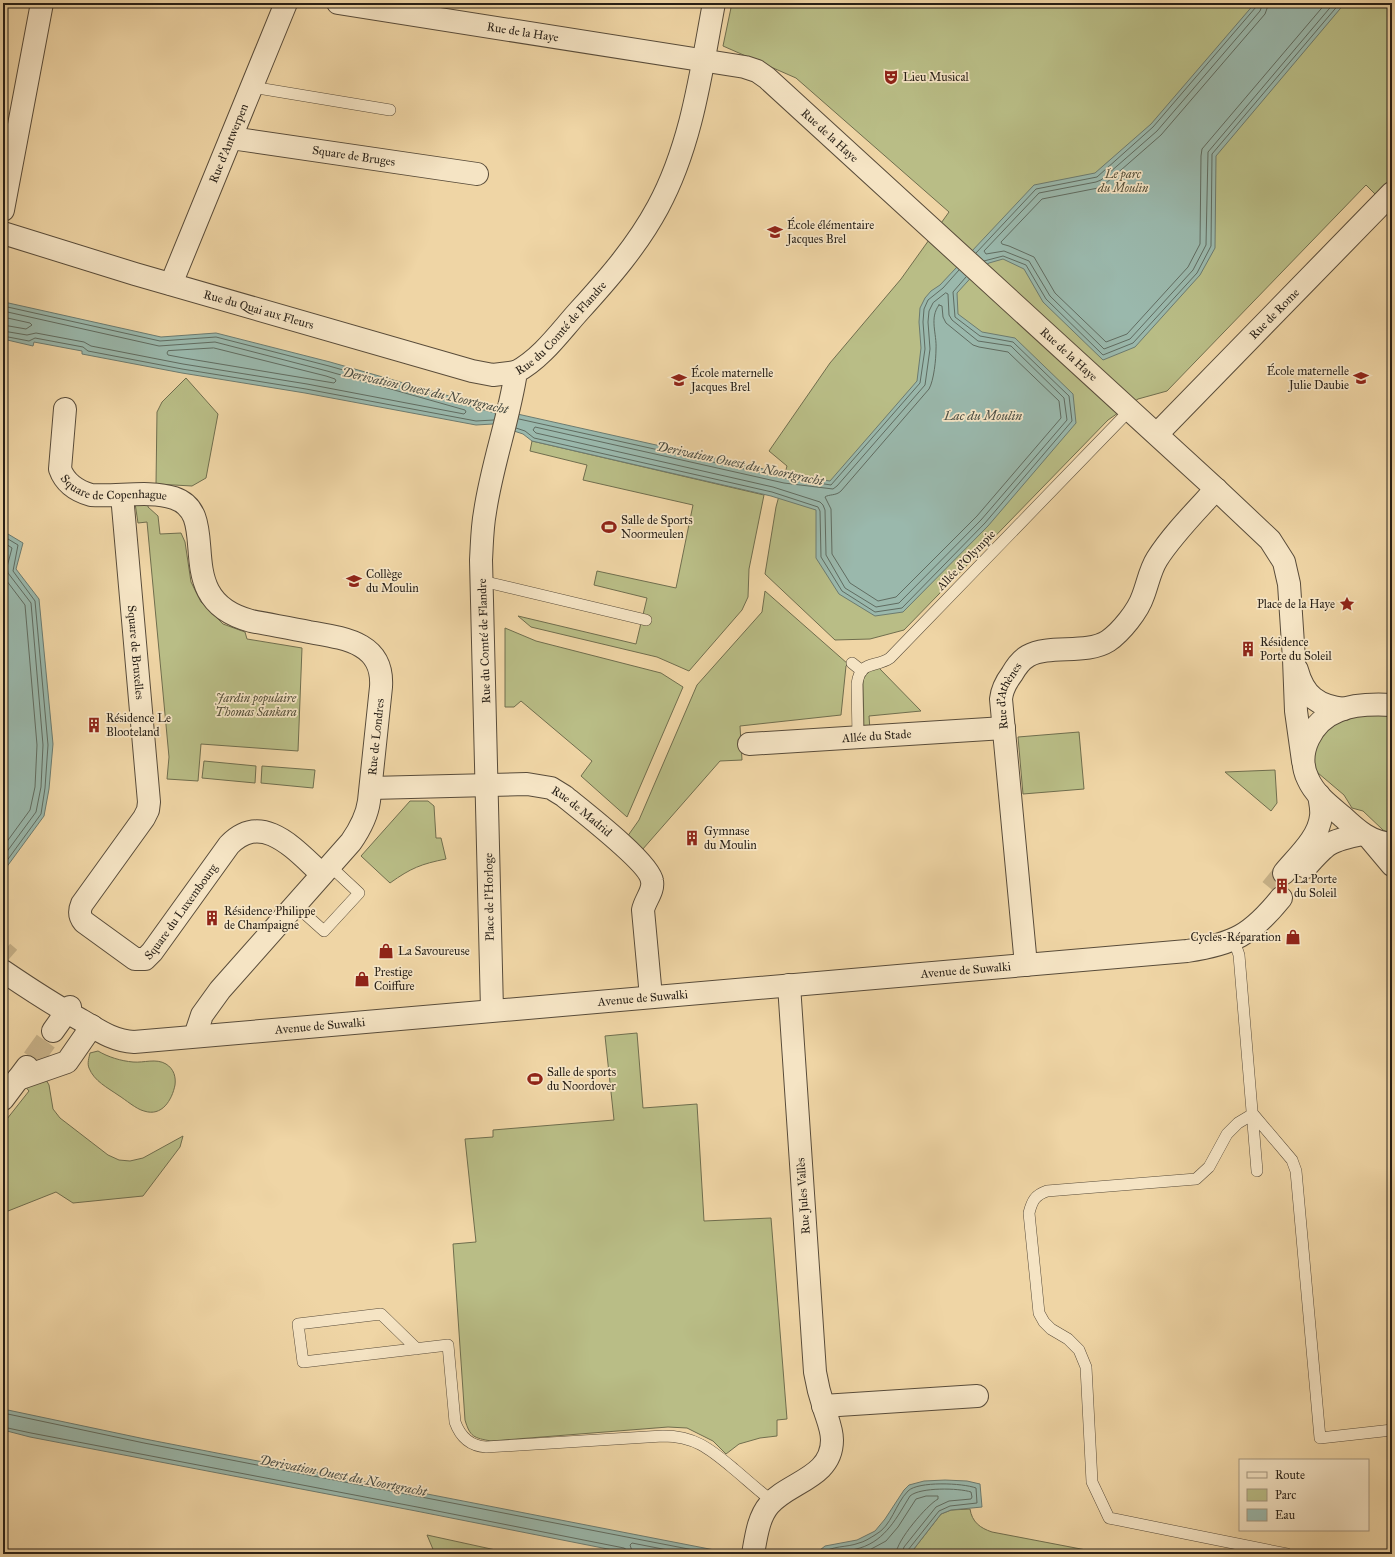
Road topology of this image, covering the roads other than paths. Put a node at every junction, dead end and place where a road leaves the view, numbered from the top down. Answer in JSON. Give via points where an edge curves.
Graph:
{"nodes":[{"id":1,"x":42,"y":3,"type":"edge"},
{"id":2,"x":286,"y":3,"type":"edge"},
{"id":3,"x":338,"y":3,"type":"edge"},
{"id":4,"x":714,"y":3,"type":"edge"},
{"id":5,"x":703,"y":60,"type":"junction"},
{"id":6,"x":252,"y":87,"type":"junction"},
{"id":7,"x":390,"y":110,"type":"dead end"},
{"id":8,"x":231,"y":138,"type":"junction"},
{"id":9,"x":477,"y":174,"type":"dead end"},
{"id":10,"x":1392,"y":193,"type":"edge"},
{"id":11,"x":3,"y":210,"type":"edge"},
{"id":12,"x":3,"y":233,"type":"edge"},
{"id":13,"x":171,"y":284,"type":"junction"},
{"id":14,"x":516,"y":372,"type":"junction"},
{"id":15,"x":65,"y":409,"type":"dead end"},
{"id":16,"x":1130,"y":410,"type":"junction"},
{"id":17,"x":1157,"y":434,"type":"junction"},
{"id":18,"x":1216,"y":489,"type":"junction"},
{"id":19,"x":122,"y":495,"type":"junction"},
{"id":20,"x":185,"y":503,"type":"joint"},
{"id":21,"x":482,"y":581,"type":"junction"},
{"id":22,"x":646,"y":620,"type":"dead end"},
{"id":23,"x":1294,"y":659,"type":"junction"},
{"id":24,"x":852,"y":663,"type":"dead end"},
{"id":25,"x":862,"y":670,"type":"junction"},
{"id":26,"x":1390,"y":704,"type":"edge"},
{"id":27,"x":1344,"y":709,"type":"junction"},
{"id":28,"x":1004,"y":728,"type":"junction"},
{"id":29,"x":858,"y":737,"type":"junction"},
{"id":30,"x":749,"y":744,"type":"dead end"},
{"id":31,"x":1303,"y":761,"type":"junction"},
{"id":32,"x":488,"y":784,"type":"junction"},
{"id":33,"x":371,"y":788,"type":"junction"},
{"id":34,"x":1319,"y":795,"type":"junction"},
{"id":35,"x":148,"y":810,"type":"joint"},
{"id":36,"x":1366,"y":837,"type":"junction"},
{"id":37,"x":1392,"y":844,"type":"edge"},
{"id":38,"x":1392,"y":864,"type":"edge"},
{"id":39,"x":326,"y":870,"type":"junction"},
{"id":40,"x":1282,"y":886,"type":"junction"},
{"id":41,"x":295,"y":905,"type":"junction"},
{"id":42,"x":1233,"y":936,"type":"junction"},
{"id":43,"x":7,"y":964,"type":"tunnel mouth"},
{"id":44,"x":1026,"y":965,"type":"junction"},
{"id":45,"x":789,"y":985,"type":"junction"},
{"id":46,"x":650,"y":997,"type":"junction"},
{"id":47,"x":68,"y":1010,"type":"junction"},
{"id":48,"x":492,"y":1010,"type":"junction"},
{"id":49,"x":92,"y":1026,"type":"junction"},
{"id":50,"x":53,"y":1031,"type":"tunnel mouth"},
{"id":51,"x":195,"y":1036,"type":"junction"},
{"id":52,"x":32,"y":1060,"type":"tunnel mouth"},
{"id":53,"x":18,"y":1079,"type":"junction"},
{"id":54,"x":3,"y":1100,"type":"edge"},
{"id":55,"x":1253,"y":1114,"type":"junction"},
{"id":56,"x":1257,"y":1171,"type":"dead end"},
{"id":57,"x":417,"y":1349,"type":"junction"},
{"id":58,"x":977,"y":1396,"type":"dead end"},
{"id":59,"x":823,"y":1406,"type":"junction"},
{"id":60,"x":1392,"y":1430,"type":"edge"},
{"id":61,"x":772,"y":1501,"type":"junction"},
{"id":62,"x":754,"y":1550,"type":"edge"},
{"id":63,"x":1287,"y":1554,"type":"edge"}],
"edges":[{"from":1,"to":11,"type":"street"},
{"from":2,"to":6,"type":"street","name":"Rue d'Antwerpen"},
{"from":3,"to":5,"type":"street","name":"Rue de la Haye"},
{"from":4,"to":5,"type":"street","name":"Rue du Comté de Flandre"},
{"from":5,"to":14,"type":"street","name":"Rue du Comté de Flandre","via":[[685,142],[650,221],[621,264],[603,285],[538,357]]},
{"from":5,"to":16,"type":"street","name":"Rue de la Haye","via":[[745,67],[762,74],[775,84]]},
{"from":6,"to":7,"type":"lane"},
{"from":6,"to":8,"type":"street","name":"Rue d'Antwerpen"},
{"from":8,"to":9,"type":"street","name":"Square de Bruges"},
{"from":8,"to":13,"type":"street","name":"Rue d'Antwerpen"},
{"from":10,"to":17,"type":"street","name":"Rue de Rome"},
{"from":12,"to":13,"type":"street","name":"Rue du Quai aux Fleurs"},
{"from":13,"to":14,"type":"street","name":"Rue du Quai aux Fleurs","via":[[472,371],[493,375]]},
{"from":14,"to":21,"type":"street","name":"Rue du Comté de Flandre","via":[[486,502],[481,560]]},
{"from":15,"to":19,"type":"street","name":"Square de Copenhague","via":[[60,462],[63,475],[72,485],[85,493],[97,496]]},
{"from":16,"to":17,"type":"street","name":"Rue de la Haye"},
{"from":16,"to":25,"type":"lane","name":"Allée d'Olympie","via":[[890,658]]},
{"from":17,"to":18,"type":"street","name":"Rue de la Haye"},
{"from":18,"to":23,"type":"street","via":[[1270,540],[1284,562],[1289,584]]},
{"from":18,"to":28,"type":"street","name":"Rue d'Athènes","via":[[1162,552],[1153,567],[1138,608],[1113,636],[1100,644],[1041,652],[1027,656],[1022,661],[1007,681],[1002,693]]},
{"from":19,"to":20,"type":"street","name":"Square de Copenhague","via":[[163,496]]},
{"from":19,"to":35,"type":"street","name":"Square de Bruxelles"},
{"from":20,"to":33,"type":"street","name":"Rue de Londres","via":[[196,520],[204,583],[221,607],[238,618],[351,640],[366,649],[378,663],[381,687]]},
{"from":21,"to":22,"type":"lane"},
{"from":21,"to":32,"type":"street","name":"Rue du Comté de Flandre"},
{"from":23,"to":27,"type":"street","via":[[1309,694],[1327,706]]},
{"from":23,"to":31,"type":"street","via":[[1296,707]]},
{"from":24,"to":25,"type":"lane"},
{"from":25,"to":29,"type":"lane","via":[[857,684]]},
{"from":26,"to":27,"type":"street"},
{"from":27,"to":31,"type":"street","via":[[1330,715],[1314,729],[1307,741]]},
{"from":28,"to":29,"type":"street","name":"Allée du Stade"},
{"from":28,"to":44,"type":"street","name":"Rue d'Athènes"},
{"from":29,"to":30,"type":"street","name":"Allée du Stade"},
{"from":31,"to":34,"type":"street","via":[[1308,779]]},
{"from":32,"to":33,"type":"street","name":"Rue de Madrid"},
{"from":32,"to":46,"type":"street","name":"Rue de Madrid","via":[[534,784],[556,790],[644,865],[653,882],[643,910]]},
{"from":32,"to":48,"type":"street","name":"Place de l'Horloge"},
{"from":33,"to":39,"type":"street","name":"Rue de Londres","via":[[368,807],[360,828]]},
{"from":34,"to":36,"type":"street"},
{"from":34,"to":40,"type":"street","name":"Avenue de Suwalki","via":[[1321,818],[1318,828]]},
{"from":35,"to":39,"type":"street","name":"Square du Luxembourg","via":[[84,900],[80,911],[80,918],[84,922],[135,959],[142,960],[148,957],[226,849],[234,840],[246,833],[260,831],[276,836]]},
{"from":36,"to":37,"type":"street"},
{"from":36,"to":38,"type":"street"},
{"from":36,"to":40,"type":"street","name":"Avenue de Suwalki","via":[[1344,838],[1327,845]]},
{"from":39,"to":41,"type":"street","name":"Rue de Londres"},
{"from":39,"to":41,"type":"lane","via":[[359,893],[324,931]]},
{"from":40,"to":42,"type":"street","name":"Avenue de Suwalki","via":[[1254,910]]},
{"from":41,"to":51,"type":"street","name":"Rue de Londres","via":[[207,1006]]},
{"from":42,"to":44,"type":"street","name":"Avenue de Suwalki","via":[[1197,950]]},
{"from":42,"to":55,"type":"lane","via":[[1239,955]]},
{"from":43,"to":47,"type":"street","name":"Avenue de Suwalki","via":[[50,1003]]},
{"from":44,"to":45,"type":"street","name":"Avenue de Suwalki"},
{"from":45,"to":46,"type":"street","name":"Avenue de Suwalki"},
{"from":45,"to":59,"type":"street","name":"Rue Jules Vallès","via":[[815,1372]]},
{"from":46,"to":48,"type":"street","name":"Avenue de Suwalki"},
{"from":47,"to":49,"type":"street","name":"Avenue de Suwalki"},
{"from":47,"to":50,"type":"street"},
{"from":48,"to":51,"type":"street","name":"Avenue de Suwalki"},
{"from":49,"to":51,"type":"street","name":"Avenue de Suwalki","via":[[112,1038],[126,1041]]},
{"from":49,"to":53,"type":"street","via":[[66,1062]]},
{"from":52,"to":53,"type":"street"},
{"from":53,"to":54,"type":"street"},
{"from":55,"to":56,"type":"lane"},
{"from":55,"to":60,"type":"lane","via":[[1292,1160],[1296,1171],[1320,1438]]},
{"from":55,"to":63,"type":"lane","via":[[1238,1123],[1228,1134],[1209,1167],[1196,1179],[1047,1191],[1032,1201],[1029,1213],[1039,1313],[1051,1329],[1068,1339],[1078,1350],[1086,1367],[1092,1482],[1109,1518]]},
{"from":57,"to":57,"type":"lane","via":[[303,1362],[298,1324],[381,1314]]},
{"from":57,"to":61,"type":"lane","via":[[448,1345],[455,1422],[463,1437],[477,1446],[678,1436],[712,1450]]},
{"from":58,"to":59,"type":"street"},
{"from":59,"to":61,"type":"street","name":"Rue Jules Vallès","via":[[832,1434],[831,1448],[826,1460],[814,1475]]},
{"from":61,"to":62,"type":"street","name":"Rue Jules Vallès","via":[[762,1516]]}]}
